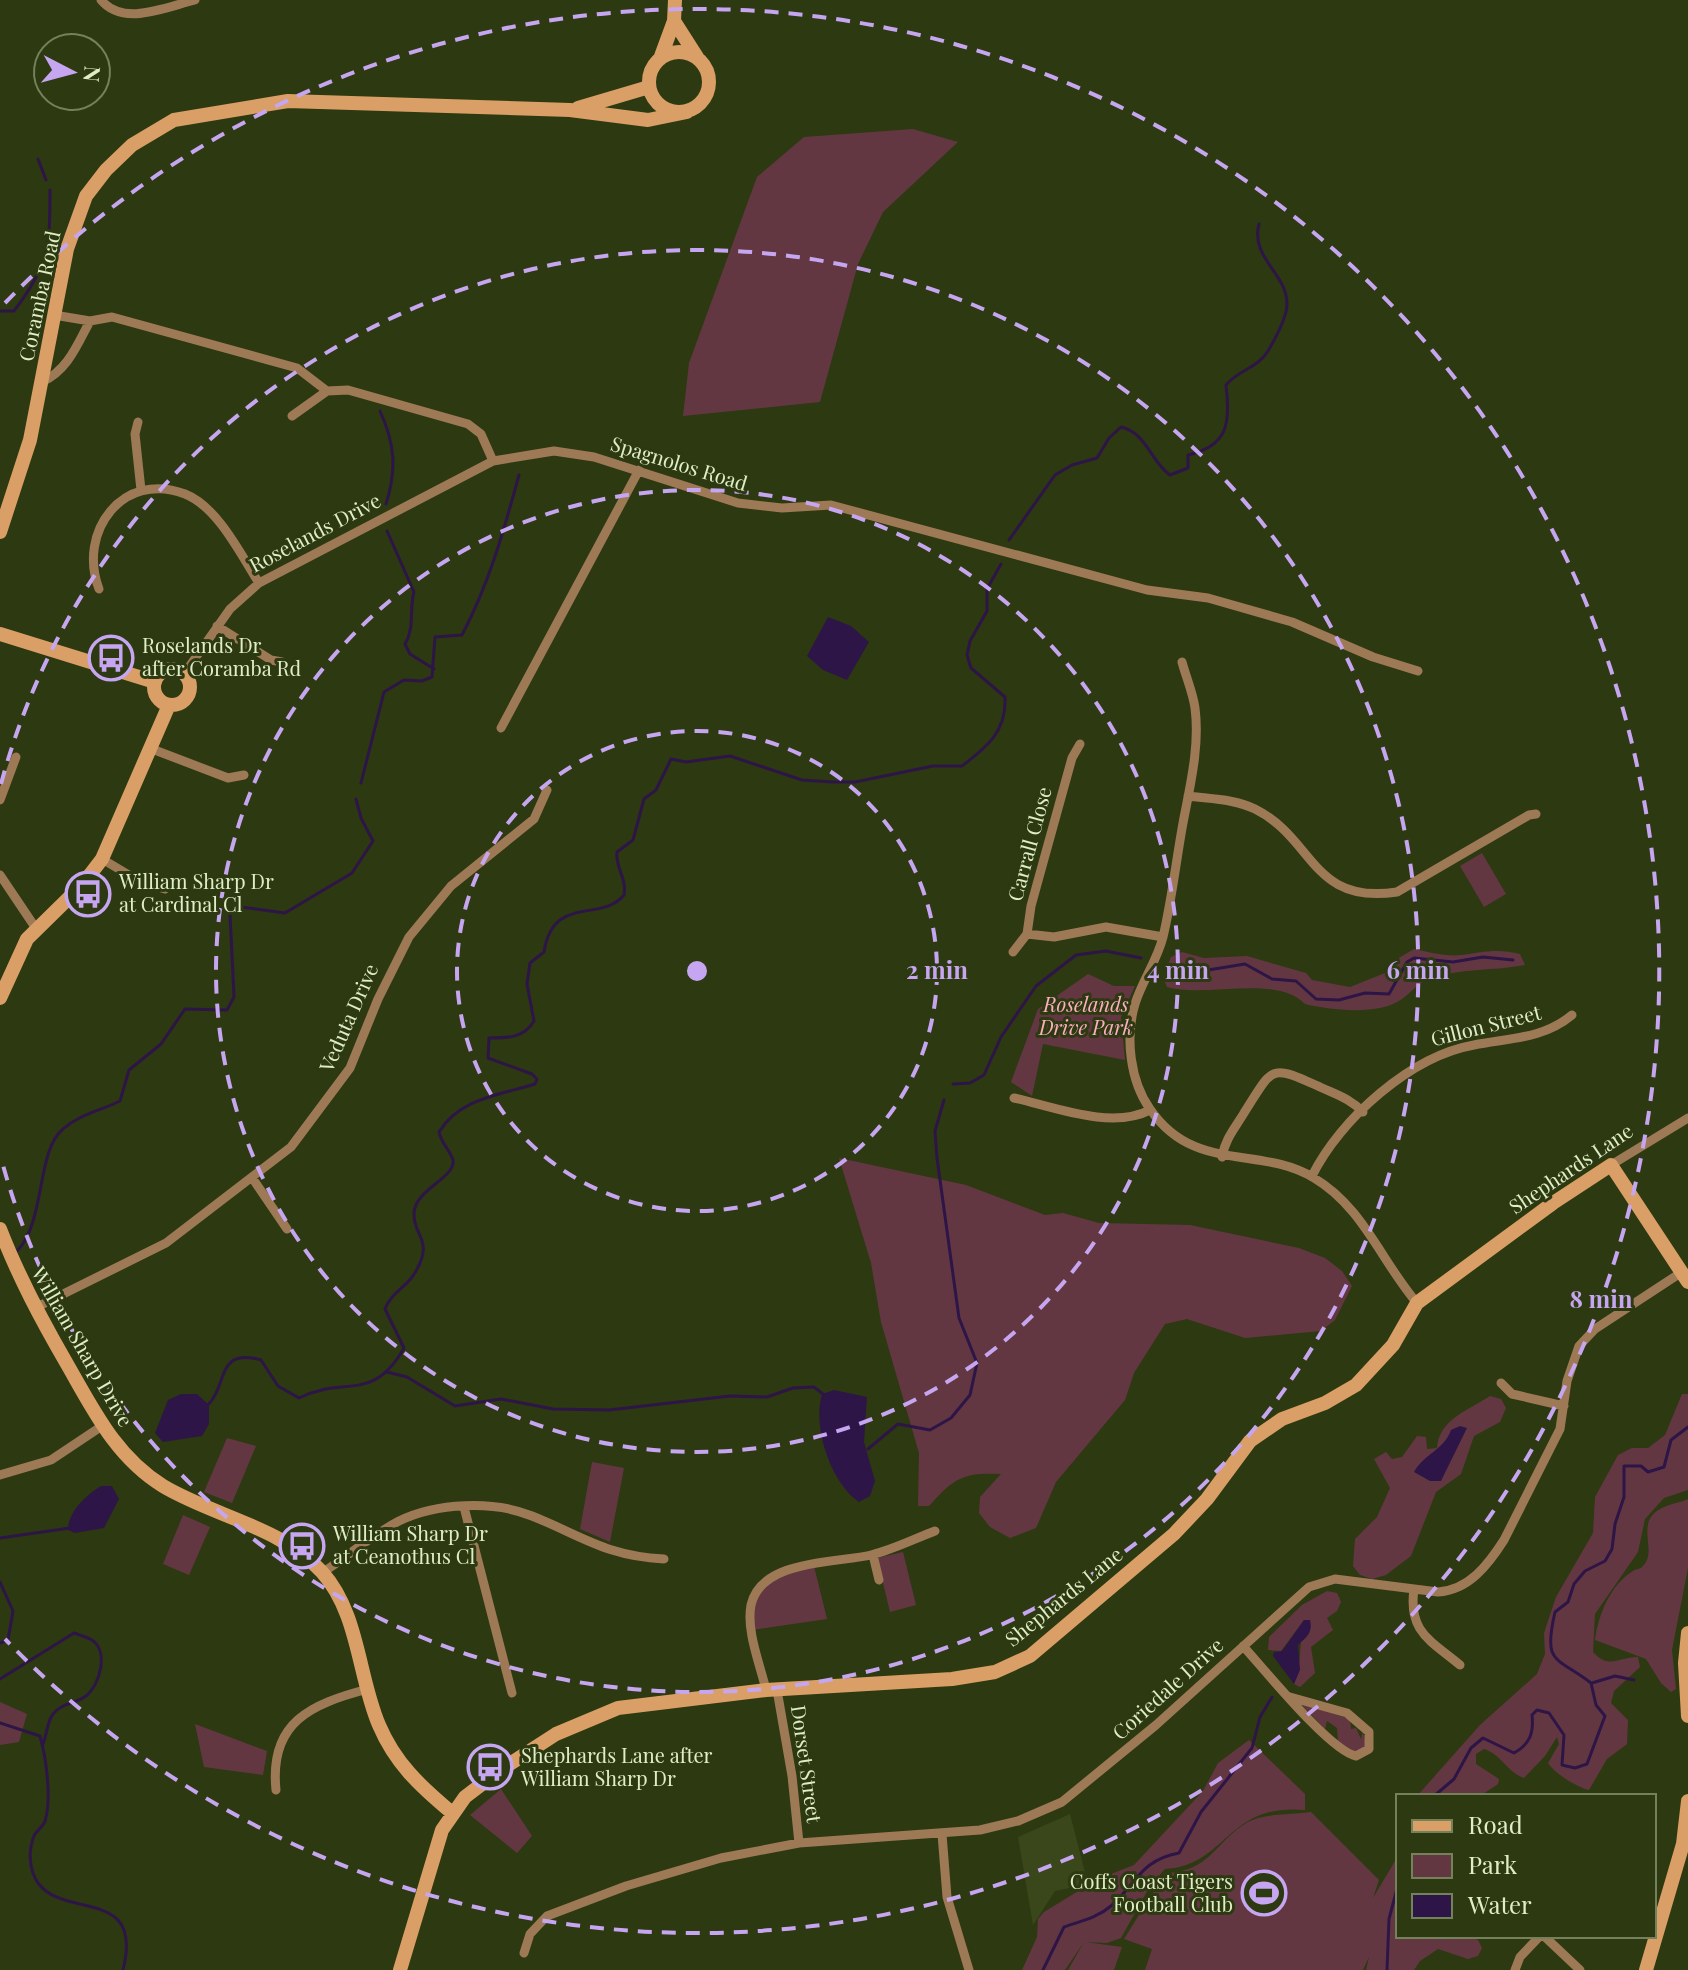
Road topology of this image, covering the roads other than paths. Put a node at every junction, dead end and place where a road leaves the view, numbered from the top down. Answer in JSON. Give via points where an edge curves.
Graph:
{"nodes":[{"id":1,"x":101,"y":0,"type":"edge"},
{"id":2,"x":195,"y":0,"type":"edge"},
{"id":3,"x":675,"y":0,"type":"edge"},
{"id":4,"x":674,"y":21,"type":"junction"},
{"id":5,"x":697,"y":57,"type":"junction"},
{"id":6,"x":660,"y":59,"type":"junction"},
{"id":7,"x":649,"y":87,"type":"junction"},
{"id":8,"x":570,"y":110,"type":"junction"},
{"id":9,"x":687,"y":112,"type":"junction"},
{"id":10,"x":54,"y":315,"type":"junction"},
{"id":11,"x":90,"y":321,"type":"junction"},
{"id":12,"x":42,"y":382,"type":"junction"},
{"id":13,"x":327,"y":391,"type":"junction"},
{"id":14,"x":292,"y":416,"type":"dead end"},
{"id":15,"x":138,"y":422,"type":"dead end"},
{"id":16,"x":493,"y":461,"type":"junction"},
{"id":17,"x":639,"y":470,"type":"junction"},
{"id":18,"x":141,"y":490,"type":"junction"},
{"id":19,"x":0,"y":532,"type":"edge"},
{"id":20,"x":259,"y":583,"type":"junction"},
{"id":21,"x":99,"y":589,"type":"dead end"},
{"id":22,"x":217,"y":626,"type":"junction"},
{"id":23,"x":0,"y":634,"type":"edge"},
{"id":24,"x":282,"y":662,"type":"dead end"},
{"id":25,"x":1182,"y":662,"type":"dead end"},
{"id":26,"x":1418,"y":671,"type":"dead end"},
{"id":27,"x":184,"y":674,"type":"junction"},
{"id":28,"x":155,"y":682,"type":"junction"},
{"id":29,"x":169,"y":705,"type":"junction"},
{"id":30,"x":501,"y":728,"type":"dead end"},
{"id":31,"x":1080,"y":744,"type":"dead end"},
{"id":32,"x":152,"y":749,"type":"junction"},
{"id":33,"x":16,"y":757,"type":"dead end"},
{"id":34,"x":244,"y":775,"type":"dead end"},
{"id":35,"x":547,"y":790,"type":"dead end"},
{"id":36,"x":1188,"y":796,"type":"junction"},
{"id":37,"x":0,"y":800,"type":"edge"},
{"id":38,"x":1536,"y":814,"type":"dead end"},
{"id":39,"x":102,"y":859,"type":"junction"},
{"id":40,"x":0,"y":875,"type":"edge"},
{"id":41,"x":165,"y":889,"type":"dead end"},
{"id":42,"x":37,"y":930,"type":"junction"},
{"id":43,"x":1027,"y":934,"type":"junction"},
{"id":44,"x":1163,"y":937,"type":"junction"},
{"id":45,"x":1013,"y":952,"type":"dead end"},
{"id":46,"x":0,"y":998,"type":"edge"},
{"id":47,"x":1572,"y":1015,"type":"dead end"},
{"id":48,"x":1014,"y":1098,"type":"dead end"},
{"id":49,"x":1150,"y":1110,"type":"junction"},
{"id":50,"x":1363,"y":1112,"type":"junction"},
{"id":51,"x":1688,"y":1118,"type":"edge"},
{"id":52,"x":1222,"y":1157,"type":"junction"},
{"id":53,"x":1611,"y":1165,"type":"junction"},
{"id":54,"x":1312,"y":1176,"type":"junction"},
{"id":55,"x":253,"y":1179,"type":"junction"},
{"id":56,"x":287,"y":1229,"type":"dead end"},
{"id":57,"x":1,"y":1232,"type":"edge"},
{"id":58,"x":1685,"y":1277,"type":"edge"},
{"id":59,"x":1417,"y":1303,"type":"junction"},
{"id":60,"x":35,"y":1308,"type":"junction"},
{"id":61,"x":1501,"y":1383,"type":"dead end"},
{"id":62,"x":1564,"y":1406,"type":"junction"},
{"id":63,"x":102,"y":1426,"type":"junction"},
{"id":64,"x":0,"y":1475,"type":"edge"},
{"id":65,"x":464,"y":1507,"type":"junction"},
{"id":66,"x":935,"y":1531,"type":"dead end"},
{"id":67,"x":873,"y":1555,"type":"junction"},
{"id":68,"x":664,"y":1559,"type":"dead end"},
{"id":69,"x":322,"y":1573,"type":"junction"},
{"id":70,"x":879,"y":1580,"type":"dead end"},
{"id":71,"x":1414,"y":1589,"type":"junction"},
{"id":72,"x":1688,"y":1633,"type":"edge"},
{"id":73,"x":1243,"y":1646,"type":"junction"},
{"id":74,"x":1460,"y":1665,"type":"dead end"},
{"id":75,"x":368,"y":1689,"type":"junction"},
{"id":76,"x":772,"y":1690,"type":"junction"},
{"id":77,"x":512,"y":1693,"type":"dead end"},
{"id":78,"x":1290,"y":1697,"type":"junction"},
{"id":79,"x":1688,"y":1709,"type":"edge"},
{"id":80,"x":1688,"y":1716,"type":"edge"},
{"id":81,"x":276,"y":1790,"type":"dead end"},
{"id":82,"x":1688,"y":1801,"type":"edge"},
{"id":83,"x":451,"y":1812,"type":"junction"},
{"id":84,"x":942,"y":1834,"type":"junction"},
{"id":85,"x":799,"y":1843,"type":"junction"},
{"id":86,"x":1656,"y":1936,"type":"edge"},
{"id":87,"x":1540,"y":1938,"type":"edge"},
{"id":88,"x":1544,"y":1938,"type":"edge"},
{"id":89,"x":1655,"y":1938,"type":"edge"},
{"id":90,"x":524,"y":1953,"type":"dead end"},
{"id":91,"x":400,"y":1970,"type":"edge"},
{"id":92,"x":967,"y":1970,"type":"edge"},
{"id":93,"x":1515,"y":1970,"type":"edge"},
{"id":94,"x":1580,"y":1970,"type":"edge"},
{"id":95,"x":1646,"y":1970,"type":"edge"}],
"edges":[{"from":1,"to":2,"type":"street","via":[[108,9],[131,15]]},
{"from":3,"to":4,"type":"street"},
{"from":4,"to":5,"type":"street"},
{"from":4,"to":6,"type":"street"},
{"from":5,"to":6,"type":"street","via":[[679,52]]},
{"from":5,"to":9,"type":"street","via":[[709,73],[708,93]]},
{"from":6,"to":7,"type":"street"},
{"from":7,"to":8,"type":"street","name":"Coramba Road"},
{"from":7,"to":9,"type":"street","via":[[667,111]]},
{"from":8,"to":9,"type":"street","name":"Coramba Road","via":[[648,120]]},
{"from":8,"to":10,"type":"street","name":"Coramba Road","via":[[288,101],[174,120],[132,145],[86,196],[67,249]]},
{"from":10,"to":11,"type":"street"},
{"from":10,"to":12,"type":"street","name":"Coramba Road"},
{"from":11,"to":12,"type":"street","via":[[67,364]]},
{"from":11,"to":13,"type":"street","via":[[112,317],[297,368]]},
{"from":12,"to":19,"type":"street","name":"Coramba Road","via":[[30,440]]},
{"from":13,"to":14,"type":"street"},
{"from":13,"to":16,"type":"street","via":[[348,390],[468,424],[481,434]]},
{"from":15,"to":18,"type":"street"},
{"from":16,"to":17,"type":"street","name":"Spagnolos Road","via":[[554,451]]},
{"from":16,"to":20,"type":"street","name":"Roselands Drive"},
{"from":17,"to":26,"type":"street","name":"Spagnolos Road","via":[[738,503],[782,508],[831,505],[1147,590],[1208,598],[1292,622]]},
{"from":17,"to":30,"type":"street"},
{"from":18,"to":20,"type":"street","via":[[168,490],[199,502]]},
{"from":18,"to":21,"type":"street","via":[[102,522],[92,547],[91,569]]},
{"from":20,"to":22,"type":"street","name":"Roselands Drive"},
{"from":22,"to":24,"type":"street"},
{"from":22,"to":27,"type":"street","name":"Roselands Drive"},
{"from":23,"to":28,"type":"street"},
{"from":25,"to":36,"type":"street","via":[[1195,707]]},
{"from":27,"to":28,"type":"street","via":[[170,670]]},
{"from":27,"to":29,"type":"street","name":"Roselands Drive","via":[[189,692],[183,701]]},
{"from":28,"to":29,"type":"street","via":[[157,696]]},
{"from":29,"to":32,"type":"street"},
{"from":31,"to":43,"type":"street","name":"Carrall Close","via":[[1043,861]]},
{"from":32,"to":34,"type":"street","via":[[228,778]]},
{"from":32,"to":39,"type":"street"},
{"from":33,"to":37,"type":"street"},
{"from":35,"to":55,"type":"street","name":"Veduta Drive","via":[[534,819],[451,886],[416,928],[396,959],[338,1088],[291,1147]]},
{"from":36,"to":38,"type":"street","via":[[1256,809],[1330,882],[1378,895],[1397,892]]},
{"from":36,"to":44,"type":"street"},
{"from":39,"to":41,"type":"street"},
{"from":39,"to":42,"type":"street"},
{"from":40,"to":42,"type":"street"},
{"from":42,"to":46,"type":"street","via":[[16,957]]},
{"from":43,"to":44,"type":"street","via":[[1054,937],[1106,927]]},
{"from":43,"to":45,"type":"street","name":"Carrall Close"},
{"from":44,"to":49,"type":"street","via":[[1135,1004],[1130,1050]]},
{"from":47,"to":50,"type":"street","name":"Gillon Street","via":[[1542,1033],[1427,1059],[1389,1084]]},
{"from":48,"to":49,"type":"street","via":[[1117,1117],[1135,1118]]},
{"from":49,"to":52,"type":"street","via":[[1175,1134]]},
{"from":50,"to":52,"type":"street","via":[[1344,1096],[1289,1071],[1279,1072],[1259,1085]]},
{"from":50,"to":54,"type":"street","name":"Gillon Street"},
{"from":51,"to":53,"type":"street","name":"Shephards Lane"},
{"from":52,"to":54,"type":"street","via":[[1276,1164]]},
{"from":53,"to":58,"type":"street"},
{"from":53,"to":59,"type":"street","name":"Shephards Lane"},
{"from":54,"to":59,"type":"street","via":[[1363,1221]]},
{"from":55,"to":56,"type":"street"},
{"from":55,"to":60,"type":"street","name":"Veduta Drive","via":[[166,1243]]},
{"from":57,"to":60,"type":"street","name":"William Sharp Drive"},
{"from":58,"to":62,"type":"street","name":"Coriedale Drive","via":[[1586,1337],[1572,1361]]},
{"from":59,"to":76,"type":"street","name":"Shephards Lane","via":[[1393,1345],[1366,1376],[1250,1441],[1174,1534],[1030,1656],[995,1672],[952,1679]]},
{"from":60,"to":63,"type":"street","name":"William Sharp Drive"},
{"from":61,"to":62,"type":"street","via":[[1512,1394]]},
{"from":62,"to":71,"type":"street","name":"Coriedale Drive","via":[[1560,1429],[1493,1557],[1452,1591]]},
{"from":63,"to":64,"type":"street","via":[[51,1460]]},
{"from":63,"to":69,"type":"street","name":"William Sharp Drive","via":[[126,1456],[161,1485],[279,1539]]},
{"from":65,"to":68,"type":"street","via":[[529,1514],[609,1551]]},
{"from":65,"to":69,"type":"street","via":[[400,1521]]},
{"from":65,"to":77,"type":"street"},
{"from":66,"to":67,"type":"street","name":"Dorset Street"},
{"from":67,"to":70,"type":"street"},
{"from":67,"to":76,"type":"street","name":"Dorset Street","via":[[798,1565],[754,1597],[751,1623]]},
{"from":69,"to":75,"type":"street","name":"William Sharp Drive","via":[[346,1615]]},
{"from":71,"to":73,"type":"street","name":"Coriedale Drive","via":[[1322,1580]]},
{"from":71,"to":74,"type":"street","via":[[1411,1613],[1417,1626]]},
{"from":72,"to":79,"type":"street"},
{"from":73,"to":78,"type":"street"},
{"from":73,"to":84,"type":"street","name":"Coriedale Drive","via":[[1062,1802],[1018,1821]]},
{"from":75,"to":81,"type":"street","via":[[323,1703],[296,1720],[278,1751]]},
{"from":75,"to":83,"type":"street","name":"William Sharp Drive","via":[[378,1723],[405,1772]]},
{"from":76,"to":83,"type":"street","name":"Shephards Lane","via":[[618,1708],[585,1720],[499,1771]]},
{"from":76,"to":85,"type":"street","name":"Dorset Street","via":[[792,1776]]},
{"from":78,"to":78,"type":"street","via":[[1346,1752],[1361,1756],[1369,1749],[1369,1732],[1347,1713]]},
{"from":79,"to":80,"type":"street"},
{"from":82,"to":86,"type":"street","via":[[1683,1844]]},
{"from":83,"to":91,"type":"street","name":"Shephards Lane","via":[[435,1847]]},
{"from":84,"to":85,"type":"street","name":"Coriedale Drive"},
{"from":84,"to":92,"type":"street","via":[[947,1897]]},
{"from":85,"to":90,"type":"street","name":"Coriedale Drive","via":[[721,1858],[576,1903],[547,1916],[530,1934]]},
{"from":87,"to":93,"type":"street","via":[[1520,1957]]},
{"from":88,"to":94,"type":"street"},
{"from":89,"to":95,"type":"street"}]}
